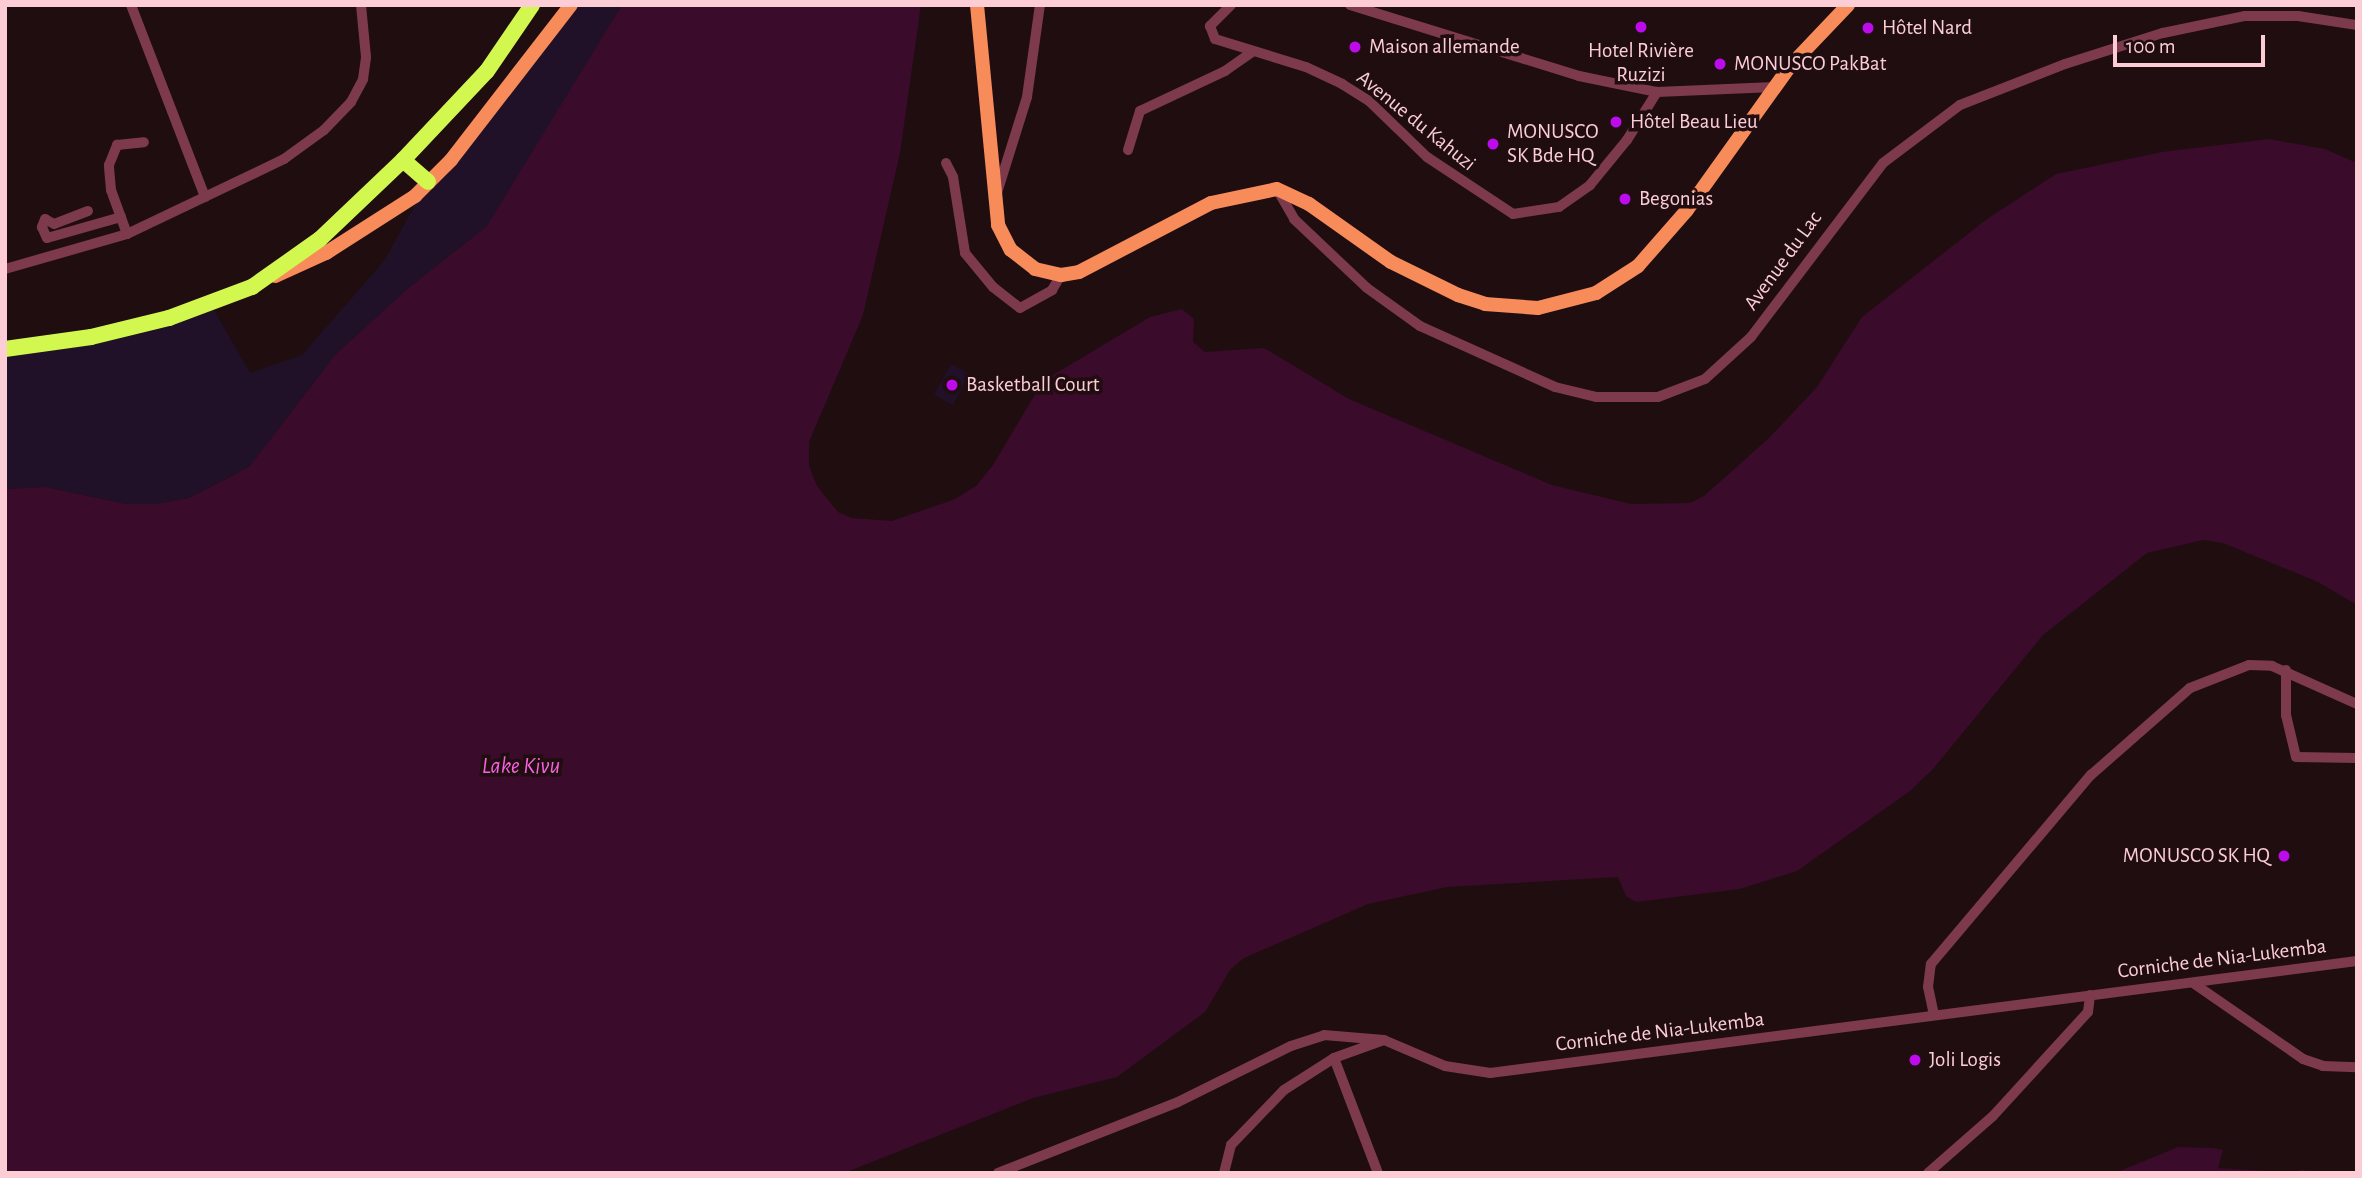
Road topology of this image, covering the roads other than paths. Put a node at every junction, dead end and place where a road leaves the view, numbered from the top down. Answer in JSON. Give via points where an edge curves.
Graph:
{"nodes":[{"id":1,"x":131,"y":5,"type":"edge"},
{"id":2,"x":361,"y":5,"type":"edge"},
{"id":3,"x":532,"y":5,"type":"edge"},
{"id":4,"x":570,"y":5,"type":"edge"},
{"id":5,"x":977,"y":5,"type":"edge"},
{"id":6,"x":1040,"y":5,"type":"edge"},
{"id":7,"x":1231,"y":5,"type":"edge"},
{"id":8,"x":1350,"y":5,"type":"edge"},
{"id":9,"x":1848,"y":5,"type":"edge"},
{"id":10,"x":2357,"y":25,"type":"edge"},
{"id":11,"x":1251,"y":53,"type":"junction"},
{"id":12,"x":1774,"y":87,"type":"junction"},
{"id":13,"x":1657,"y":92,"type":"junction"},
{"id":14,"x":144,"y":142,"type":"dead end"},
{"id":15,"x":1128,"y":150,"type":"dead end"},
{"id":16,"x":403,"y":160,"type":"junction"},
{"id":17,"x":946,"y":163,"type":"dead end"},
{"id":18,"x":428,"y":182,"type":"junction"},
{"id":19,"x":1277,"y":189,"type":"junction"},
{"id":20,"x":205,"y":197,"type":"junction"},
{"id":21,"x":995,"y":198,"type":"junction"},
{"id":22,"x":88,"y":211,"type":"dead end"},
{"id":23,"x":121,"y":217,"type":"junction"},
{"id":24,"x":127,"y":234,"type":"junction"},
{"id":25,"x":5,"y":269,"type":"edge"},
{"id":26,"x":1061,"y":275,"type":"junction"},
{"id":27,"x":252,"y":287,"type":"junction"},
{"id":28,"x":5,"y":349,"type":"edge"},
{"id":29,"x":2286,"y":670,"type":"junction"},
{"id":30,"x":2357,"y":704,"type":"edge"},
{"id":31,"x":2357,"y":758,"type":"edge"},
{"id":32,"x":2357,"y":961,"type":"edge"},
{"id":33,"x":2193,"y":982,"type":"junction"},
{"id":34,"x":2090,"y":995,"type":"junction"},
{"id":35,"x":1934,"y":1015,"type":"junction"},
{"id":36,"x":1384,"y":1040,"type":"junction"},
{"id":37,"x":1334,"y":1058,"type":"junction"},
{"id":38,"x":2357,"y":1067,"type":"edge"},
{"id":39,"x":998,"y":1173,"type":"edge"},
{"id":40,"x":1224,"y":1173,"type":"edge"},
{"id":41,"x":1378,"y":1173,"type":"edge"},
{"id":42,"x":1928,"y":1173,"type":"edge"}],
"edges":[{"from":1,"to":20,"type":"street"},
{"from":2,"to":20,"type":"street","via":[[366,57],[363,79],[351,102],[324,130],[284,159]]},
{"from":3,"to":16,"type":"highway","via":[[488,71]]},
{"from":4,"to":18,"type":"main road","via":[[502,97]]},
{"from":5,"to":21,"type":"main road"},
{"from":6,"to":21,"type":"street","via":[[1027,97]]},
{"from":7,"to":11,"type":"street","name":"Avenue du Kahuzi","via":[[1210,26],[1210,34]]},
{"from":8,"to":13,"type":"street","via":[[1579,76]]},
{"from":9,"to":12,"type":"main road"},
{"from":10,"to":19,"type":"street","name":"Avenue du Lac","via":[[2298,16],[2245,16],[2163,33],[2064,64],[1960,105],[1883,163],[1734,354],[1704,379],[1658,397],[1596,397],[1555,387],[1447,341],[1367,288],[1285,210]]},
{"from":11,"to":13,"type":"street","name":"Avenue du Kahuzi","via":[[1306,67],[1362,96],[1427,157],[1513,214],[1559,207],[1590,185],[1627,140]]},
{"from":11,"to":15,"type":"street","via":[[1140,111]]},
{"from":12,"to":13,"type":"street"},
{"from":12,"to":19,"type":"main road","via":[[1657,246],[1612,286],[1570,302],[1513,308],[1458,295],[1391,262],[1308,204]]},
{"from":14,"to":23,"type":"street","via":[[117,145],[108,165]]},
{"from":16,"to":18,"type":"highway"},
{"from":16,"to":27,"type":"highway","via":[[320,239]]},
{"from":17,"to":26,"type":"street","via":[[953,177],[965,253],[993,287],[1020,308],[1052,290]]},
{"from":18,"to":27,"type":"main road","via":[[415,196],[326,253]]},
{"from":19,"to":26,"type":"main road","via":[[1218,200],[1079,272]]},
{"from":20,"to":24,"type":"street"},
{"from":21,"to":26,"type":"main road","via":[[1002,238],[1011,250],[1035,269]]},
{"from":22,"to":23,"type":"street","via":[[54,224],[45,219],[42,227],[47,238]]},
{"from":23,"to":24,"type":"street"},
{"from":24,"to":25,"type":"street"},
{"from":27,"to":28,"type":"highway","via":[[156,321],[91,337]]},
{"from":29,"to":30,"type":"street"},
{"from":29,"to":31,"type":"street","via":[[2286,715],[2296,757]]},
{"from":29,"to":35,"type":"street","via":[[2249,665],[2190,688],[2091,775],[1931,964],[1928,987]]},
{"from":32,"to":33,"type":"street","name":"Corniche de Nia-Lukemba"},
{"from":33,"to":34,"type":"street","name":"Corniche de Nia-Lukemba"},
{"from":33,"to":38,"type":"street","via":[[2303,1059],[2323,1066]]},
{"from":34,"to":35,"type":"street","name":"Corniche de Nia-Lukemba"},
{"from":34,"to":42,"type":"street","via":[[2088,1012],[2079,1022],[1993,1116]]},
{"from":35,"to":36,"type":"street","name":"Corniche de Nia-Lukemba","via":[[1490,1073],[1445,1066]]},
{"from":36,"to":37,"type":"street"},
{"from":36,"to":39,"type":"street","name":"Corniche de Nia-Lukemba","via":[[1324,1035],[1292,1045],[1178,1102]]},
{"from":37,"to":40,"type":"street","via":[[1284,1090],[1243,1132],[1225,1155]]},
{"from":37,"to":41,"type":"street"}]}
